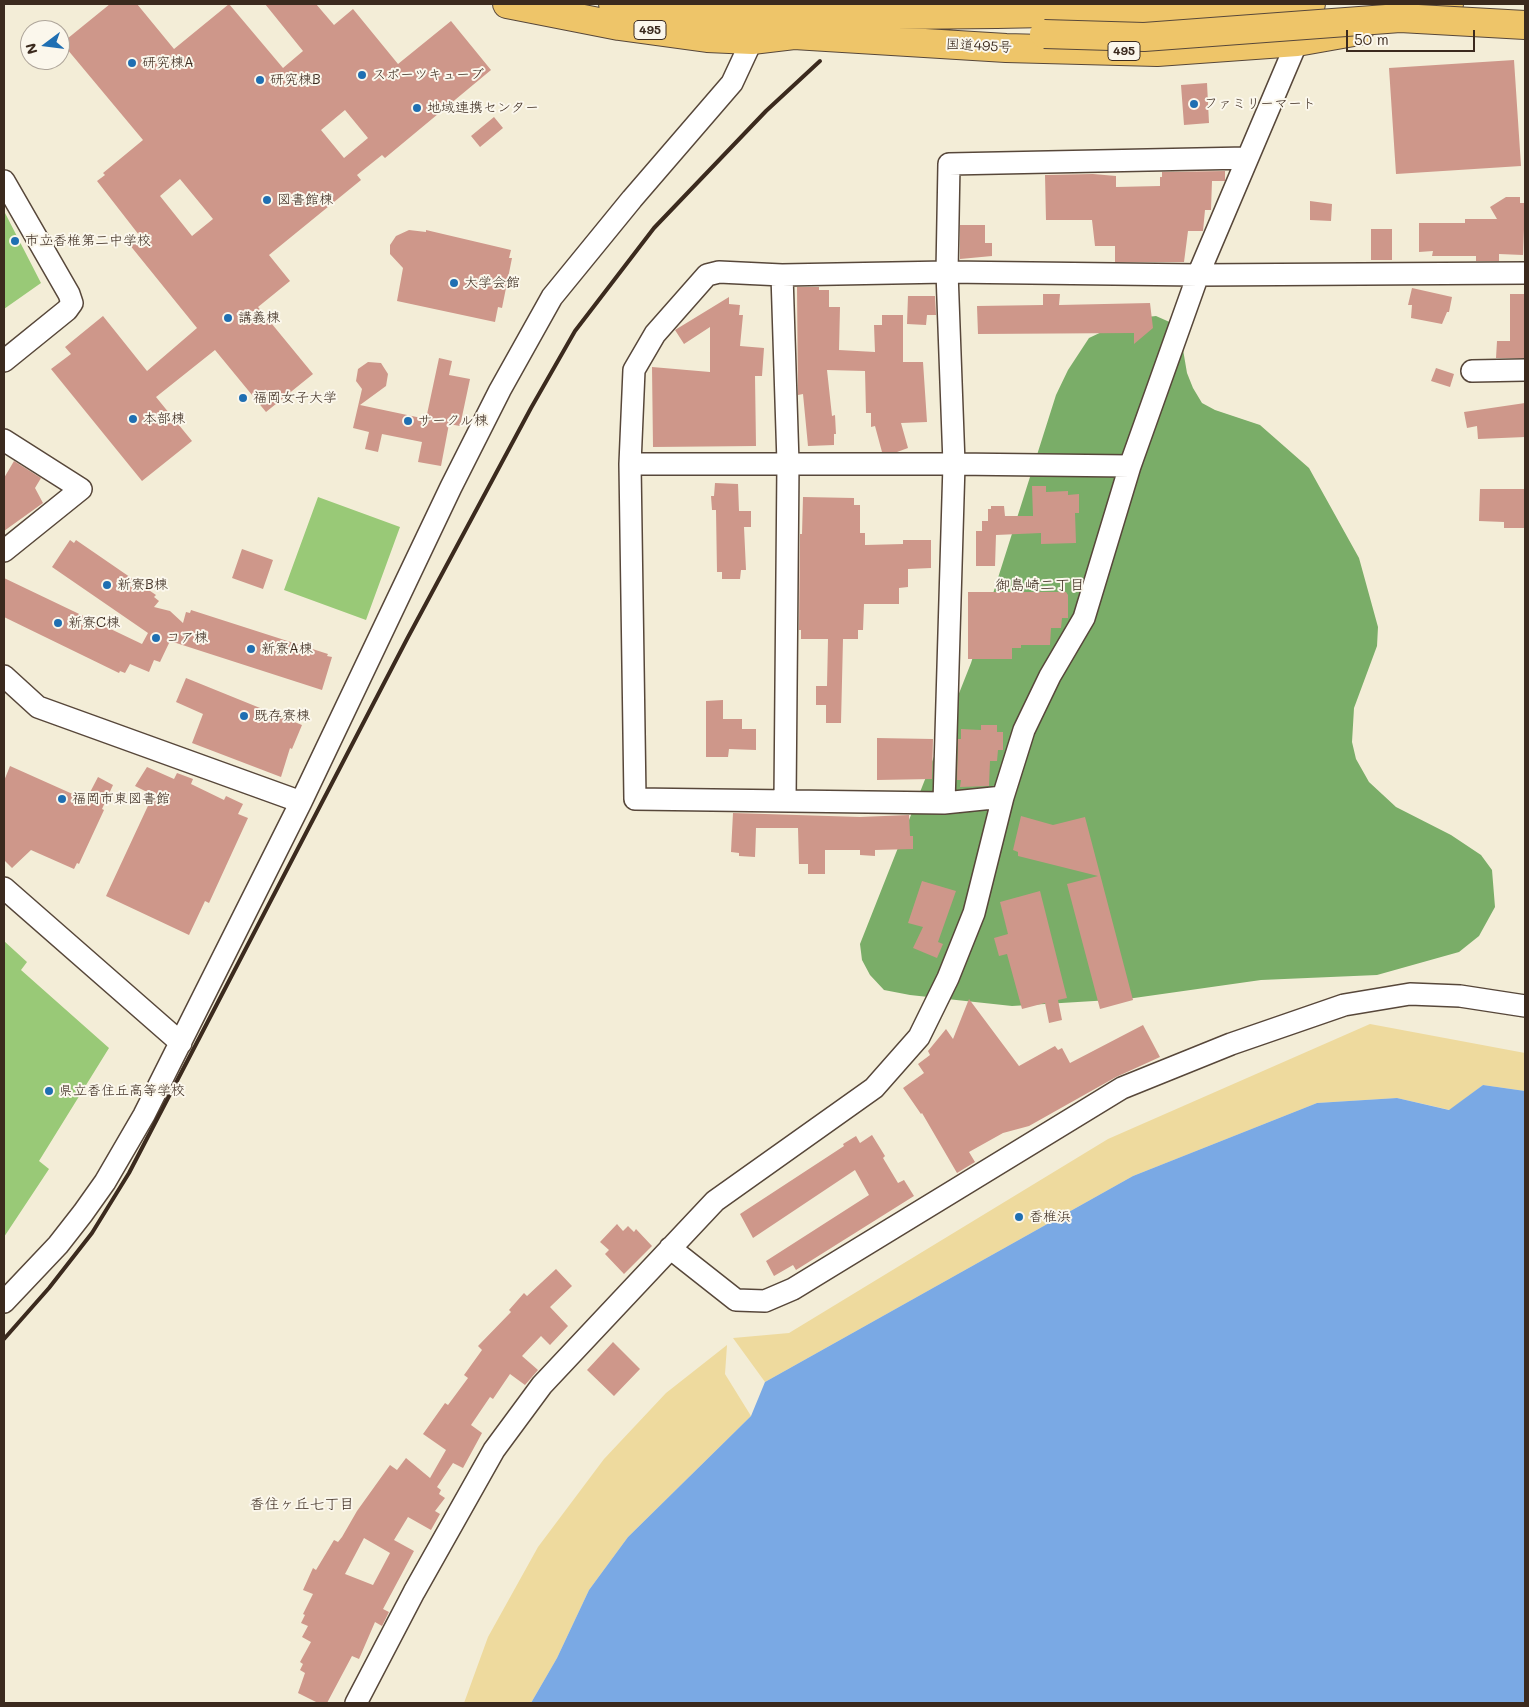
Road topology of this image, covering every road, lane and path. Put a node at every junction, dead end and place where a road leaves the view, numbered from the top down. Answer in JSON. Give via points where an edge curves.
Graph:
{"nodes":[{"id":1,"x":507,"y":4,"type":"edge"},
{"id":2,"x":613,"y":4,"type":"edge"},
{"id":3,"x":678,"y":4,"type":"edge"},
{"id":4,"x":854,"y":4,"type":"edge"},
{"id":5,"x":1311,"y":4,"type":"edge"},
{"id":6,"x":1449,"y":4,"type":"edge"},
{"id":7,"x":793,"y":25,"type":"junction"},
{"id":8,"x":1525,"y":25,"type":"edge"},
{"id":9,"x":752,"y":40,"type":"junction"},
{"id":10,"x":1297,"y":42,"type":"junction"},
{"id":11,"x":1247,"y":158,"type":"junction"},
{"id":12,"x":4,"y":181,"type":"edge"},
{"id":13,"x":947,"y":272,"type":"junction"},
{"id":14,"x":1525,"y":273,"type":"edge"},
{"id":15,"x":782,"y":275,"type":"junction"},
{"id":16,"x":1198,"y":275,"type":"junction"},
{"id":17,"x":4,"y":361,"type":"edge"},
{"id":18,"x":1525,"y":370,"type":"edge"},
{"id":19,"x":1472,"y":371,"type":"dead end"},
{"id":20,"x":4,"y":440,"type":"edge"},
{"id":21,"x":788,"y":463,"type":"junction"},
{"id":22,"x":630,"y":464,"type":"junction"},
{"id":23,"x":954,"y":464,"type":"junction"},
{"id":24,"x":1130,"y":466,"type":"junction"},
{"id":25,"x":4,"y":551,"type":"edge"},
{"id":26,"x":4,"y":676,"type":"edge"},
{"id":27,"x":1003,"y":797,"type":"junction"},
{"id":28,"x":785,"y":800,"type":"junction"},
{"id":29,"x":301,"y":802,"type":"junction"},
{"id":30,"x":944,"y":803,"type":"junction"},
{"id":31,"x":4,"y":888,"type":"edge"},
{"id":32,"x":1525,"y":1006,"type":"edge"},
{"id":33,"x":181,"y":1043,"type":"junction"},
{"id":34,"x":670,"y":1248,"type":"junction"},
{"id":35,"x":4,"y":1302,"type":"edge"},
{"id":36,"x":356,"y":1703,"type":"edge"}],
"edges":[{"from":1,"to":9,"type":"highway","name":"国道495号","number":"495","via":[[619,26],[707,38]]},
{"from":2,"to":7,"type":"highway"},
{"from":3,"to":4,"type":"highway","via":[[727,9]]},
{"from":5,"to":7,"type":"highway"},
{"from":6,"to":10,"type":"highway","name":"国道495号","number":"495","via":[[1374,28]]},
{"from":7,"to":8,"type":"highway","bridge":true,"via":[[1144,37],[1400,18]]},
{"from":7,"to":9,"type":"highway","name":"国道495号","number":"495"},
{"from":7,"to":10,"type":"highway","name":"国道495号","number":"495","via":[[1006,48],[1157,52]]},
{"from":9,"to":29,"type":"street","via":[[732,84],[552,297],[486,417]]},
{"from":10,"to":11,"type":"street"},
{"from":11,"to":13,"type":"street","via":[[950,164]]},
{"from":11,"to":16,"type":"street"},
{"from":12,"to":17,"type":"street","via":[[72,304]]},
{"from":13,"to":15,"type":"street"},
{"from":13,"to":16,"type":"street"},
{"from":13,"to":23,"type":"street"},
{"from":14,"to":16,"type":"street"},
{"from":15,"to":21,"type":"street"},
{"from":15,"to":22,"type":"street","via":[[719,272],[707,275],[655,334],[634,370]]},
{"from":16,"to":24,"type":"street"},
{"from":18,"to":19,"type":"street"},
{"from":20,"to":25,"type":"street","via":[[81,489]]},
{"from":21,"to":22,"type":"street"},
{"from":21,"to":23,"type":"street"},
{"from":21,"to":28,"type":"street"},
{"from":22,"to":28,"type":"street","via":[[636,799]]},
{"from":23,"to":24,"type":"street"},
{"from":23,"to":30,"type":"street"},
{"from":24,"to":27,"type":"street","via":[[1084,618],[1050,676],[1024,730]]},
{"from":26,"to":29,"type":"street","via":[[38,707]]},
{"from":27,"to":30,"type":"street"},
{"from":27,"to":34,"type":"street","via":[[974,913],[948,978],[919,1037],[874,1088],[715,1201]]},
{"from":28,"to":30,"type":"street"},
{"from":29,"to":33,"type":"street"},
{"from":31,"to":33,"type":"street"},
{"from":32,"to":34,"type":"street","via":[[1460,996],[1410,994],[1344,1005],[1231,1044],[1122,1088],[765,1302],[736,1300]]},
{"from":33,"to":35,"type":"street","via":[[100,1190],[58,1244]]},
{"from":34,"to":36,"type":"street","via":[[542,1385],[494,1450]]}]}
